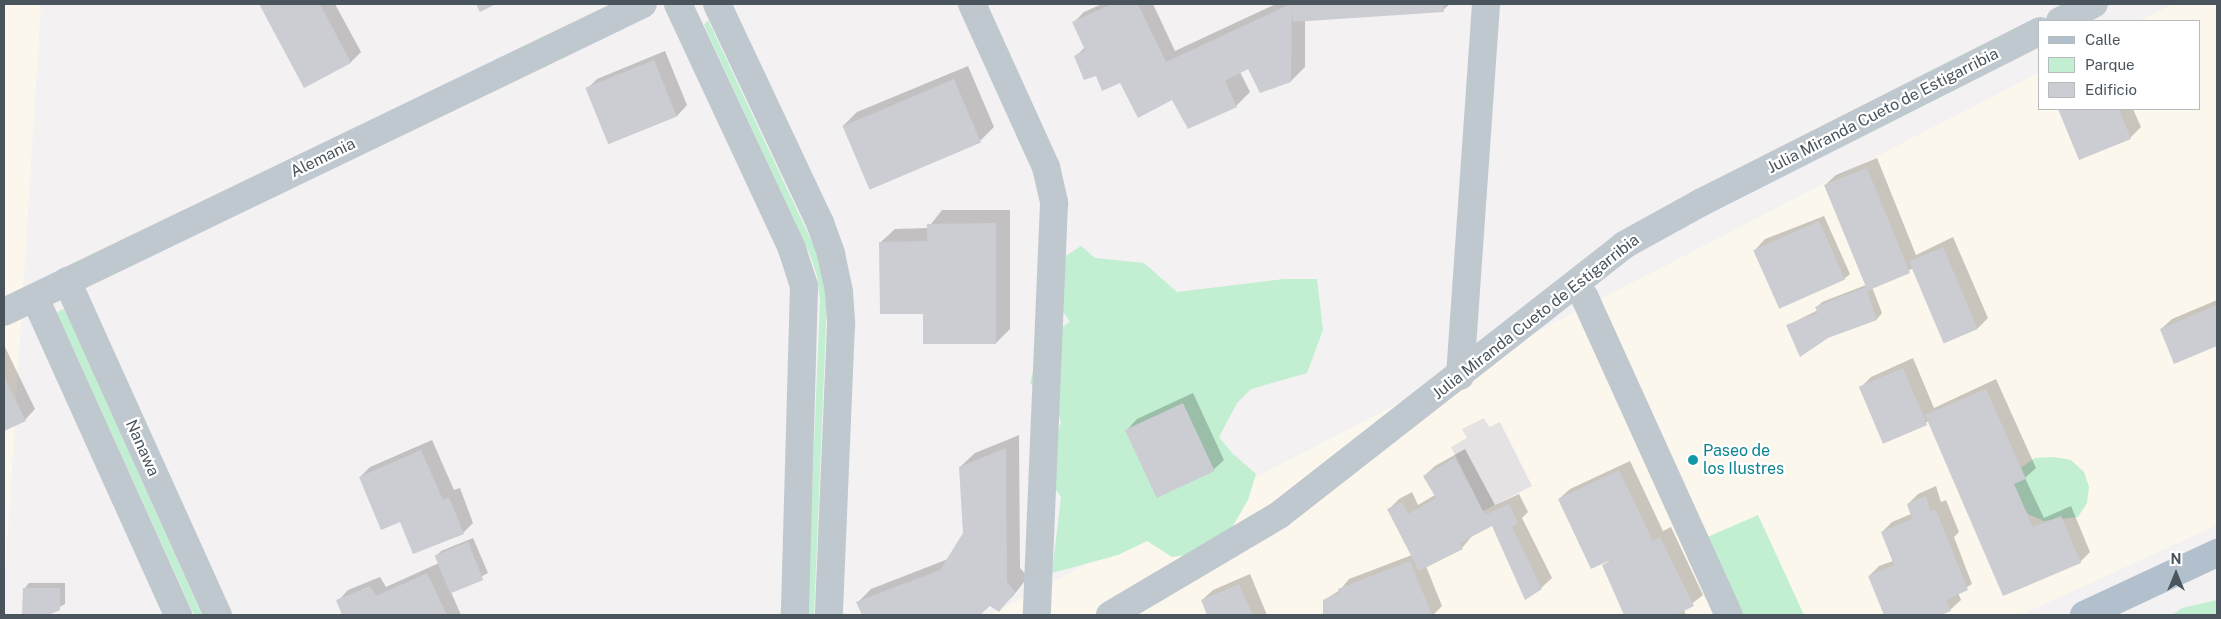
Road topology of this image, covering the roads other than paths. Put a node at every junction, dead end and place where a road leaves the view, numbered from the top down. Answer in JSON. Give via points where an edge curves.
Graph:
{"nodes":[{"id":1,"x":643,"y":4,"type":"edge"},
{"id":2,"x":678,"y":4,"type":"edge"},
{"id":3,"x":717,"y":4,"type":"edge"},
{"id":4,"x":972,"y":4,"type":"edge"},
{"id":5,"x":1486,"y":4,"type":"edge"},
{"id":6,"x":2094,"y":4,"type":"edge"},
{"id":7,"x":2062,"y":20,"type":"edge"},
{"id":8,"x":2038,"y":32,"type":"edge"},
{"id":9,"x":67,"y":282,"type":"junction"},
{"id":10,"x":1575,"y":284,"type":"junction"},
{"id":11,"x":35,"y":298,"type":"junction"},
{"id":12,"x":4,"y":312,"type":"edge"},
{"id":13,"x":1460,"y":376,"type":"junction"},
{"id":14,"x":2217,"y":552,"type":"edge"},
{"id":15,"x":178,"y":615,"type":"edge"},
{"id":16,"x":218,"y":615,"type":"edge"},
{"id":17,"x":795,"y":615,"type":"edge"},
{"id":18,"x":829,"y":615,"type":"edge"},
{"id":19,"x":1037,"y":615,"type":"edge"},
{"id":20,"x":1110,"y":615,"type":"edge"},
{"id":21,"x":1728,"y":615,"type":"edge"},
{"id":22,"x":2084,"y":615,"type":"edge"}],
"edges":[{"from":1,"to":9,"type":"street","name":"Alemania"},
{"from":2,"to":17,"type":"street","via":[[792,249],[804,286]]},
{"from":3,"to":18,"type":"street","via":[[820,223],[839,292],[841,324]]},
{"from":4,"to":19,"type":"street","via":[[1046,167],[1054,203]]},
{"from":5,"to":13,"type":"street"},
{"from":6,"to":7,"type":"street"},
{"from":8,"to":10,"type":"street","name":"Julia Miranda Cueto de Estigarribia","via":[[1702,202],[1624,245]]},
{"from":9,"to":11,"type":"street","name":"Alemania"},
{"from":9,"to":16,"type":"street","name":"Nanawa"},
{"from":10,"to":13,"type":"street","name":"Julia Miranda Cueto de Estigarribia"},
{"from":10,"to":21,"type":"street","via":[[1585,298]]},
{"from":11,"to":12,"type":"street","name":"Alemania"},
{"from":11,"to":15,"type":"street"},
{"from":13,"to":20,"type":"street","name":"Julia Miranda Cueto de Estigarribia","via":[[1279,514]]},
{"from":14,"to":22,"type":"main road"}]}
